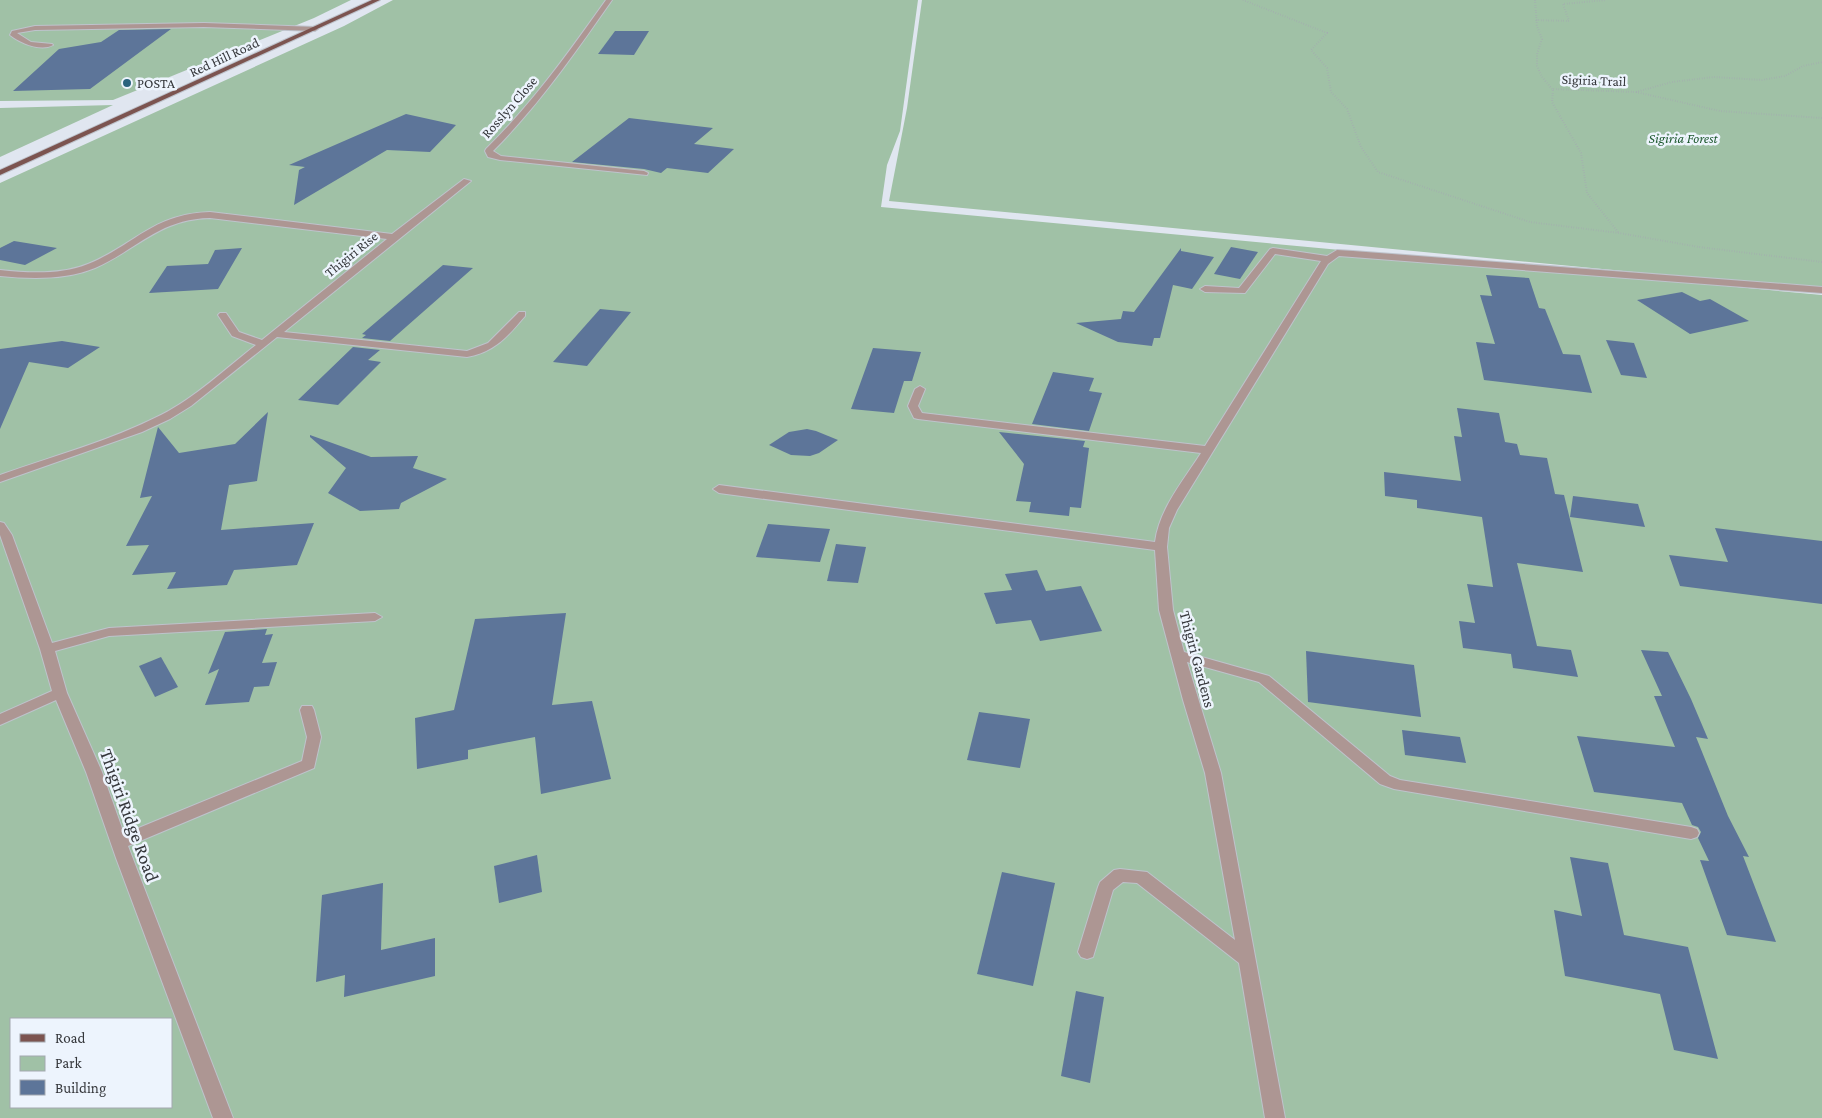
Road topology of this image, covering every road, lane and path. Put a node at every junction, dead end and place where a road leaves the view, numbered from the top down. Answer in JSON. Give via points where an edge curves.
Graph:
{"nodes":[{"id":1,"x":377,"y":0,"type":"edge"},
{"id":2,"x":609,"y":0,"type":"edge"},
{"id":3,"x":1243,"y":0,"type":"edge"},
{"id":4,"x":1535,"y":0,"type":"edge"},
{"id":5,"x":1606,"y":0,"type":"edge"},
{"id":6,"x":1536,"y":20,"type":"junction"},
{"id":7,"x":315,"y":29,"type":"junction"},
{"id":8,"x":50,"y":46,"type":"dead end"},
{"id":9,"x":1822,"y":62,"type":"edge"},
{"id":10,"x":1553,"y":89,"type":"junction"},
{"id":11,"x":1636,"y":92,"type":"junction"},
{"id":12,"x":1822,"y":118,"type":"edge"},
{"id":13,"x":0,"y":173,"type":"edge"},
{"id":14,"x":644,"y":173,"type":"dead end"},
{"id":15,"x":467,"y":181,"type":"dead end"},
{"id":16,"x":1619,"y":233,"type":"junction"},
{"id":17,"x":394,"y":236,"type":"junction"},
{"id":18,"x":1333,"y":256,"type":"junction"},
{"id":19,"x":1822,"y":262,"type":"edge"},
{"id":20,"x":0,"y":273,"type":"edge"},
{"id":21,"x":1205,"y":289,"type":"dead end"},
{"id":22,"x":1822,"y":290,"type":"edge"},
{"id":23,"x":522,"y":314,"type":"dead end"},
{"id":24,"x":223,"y":315,"type":"dead end"},
{"id":25,"x":275,"y":334,"type":"junction"},
{"id":26,"x":263,"y":344,"type":"junction"},
{"id":27,"x":920,"y":388,"type":"dead end"},
{"id":28,"x":1208,"y":450,"type":"junction"},
{"id":29,"x":0,"y":479,"type":"edge"},
{"id":30,"x":719,"y":489,"type":"dead end"},
{"id":31,"x":0,"y":526,"type":"edge"},
{"id":32,"x":1160,"y":547,"type":"junction"},
{"id":33,"x":375,"y":618,"type":"dead end"},
{"id":34,"x":47,"y":648,"type":"junction"},
{"id":35,"x":1178,"y":655,"type":"junction"},
{"id":36,"x":60,"y":692,"type":"junction"},
{"id":37,"x":307,"y":710,"type":"dead end"},
{"id":38,"x":0,"y":720,"type":"edge"},
{"id":39,"x":1691,"y":832,"type":"dead end"},
{"id":40,"x":119,"y":843,"type":"junction"},
{"id":41,"x":1087,"y":952,"type":"dead end"},
{"id":42,"x":1246,"y":959,"type":"junction"},
{"id":43,"x":223,"y":1118,"type":"edge"},
{"id":44,"x":1275,"y":1118,"type":"edge"}],
"edges":[{"from":1,"to":7,"type":"main road","name":"Red Hill Road"},
{"from":2,"to":14,"type":"street","name":"Rosslyn Close","via":[[569,57],[512,128],[489,151],[500,158]]},
{"from":3,"to":16,"type":"path","via":[[1327,33],[1311,50],[1327,68],[1331,92],[1347,109],[1361,147],[1378,172],[1530,222]]},
{"from":4,"to":6,"type":"path"},
{"from":5,"to":6,"type":"path","via":[[1563,4],[1569,21]]},
{"from":6,"to":10,"type":"path","via":[[1542,39],[1536,52],[1536,67],[1539,76]]},
{"from":7,"to":8,"type":"street","via":[[204,26],[35,28],[14,32],[13,35],[30,44]]},
{"from":7,"to":13,"type":"main road","name":"Red Hill Road"},
{"from":9,"to":11,"type":"path","name":"Sigiria Trail","via":[[1803,66],[1785,76],[1762,80],[1714,77],[1651,86]]},
{"from":10,"to":11,"type":"path","name":"Sigiria Trail"},
{"from":10,"to":16,"type":"path","name":"Sigiria Trail","via":[[1552,102],[1581,153],[1586,193]]},
{"from":11,"to":12,"type":"path","via":[[1720,111]]},
{"from":15,"to":17,"type":"street"},
{"from":16,"to":19,"type":"path","via":[[1699,247]]},
{"from":17,"to":20,"type":"street","name":"Thigiri Rise","via":[[191,215],[170,221],[92,266],[54,273]]},
{"from":17,"to":25,"type":"street","name":"Thigiri Rise"},
{"from":18,"to":21,"type":"street","via":[[1273,251],[1245,289],[1237,292]]},
{"from":18,"to":22,"type":"street"},
{"from":18,"to":28,"type":"street","name":"Thigiri Gardens"},
{"from":23,"to":25,"type":"street","via":[[491,347],[480,353]]},
{"from":24,"to":26,"type":"street","via":[[235,334]]},
{"from":25,"to":26,"type":"street","name":"Thigiri Rise"},
{"from":26,"to":29,"type":"street","name":"Thigiri Rise","via":[[166,417]]},
{"from":27,"to":28,"type":"street","via":[[913,406],[918,416]]},
{"from":28,"to":32,"type":"street","name":"Thigiri Gardens","via":[[1170,510]]},
{"from":30,"to":32,"type":"street"},
{"from":31,"to":34,"type":"street","name":"Thigiri Ridge Road"},
{"from":32,"to":35,"type":"street","name":"Thigiri Gardens","via":[[1166,610]]},
{"from":33,"to":34,"type":"street","via":[[109,632]]},
{"from":34,"to":36,"type":"street","name":"Thigiri Ridge Road"},
{"from":35,"to":39,"type":"street","via":[[1264,679],[1385,780],[1399,785]]},
{"from":35,"to":42,"type":"street","name":"Thigiri Gardens","via":[[1213,773]]},
{"from":36,"to":38,"type":"street"},
{"from":36,"to":40,"type":"street","name":"Thigiri Ridge Road","via":[[94,772]]},
{"from":37,"to":40,"type":"street","via":[[314,737],[309,764]]},
{"from":40,"to":43,"type":"street","name":"Thigiri Ridge Road"},
{"from":41,"to":42,"type":"street","via":[[1106,887],[1120,875],[1141,877]]},
{"from":42,"to":44,"type":"street","name":"Thigiri Gardens"}]}
